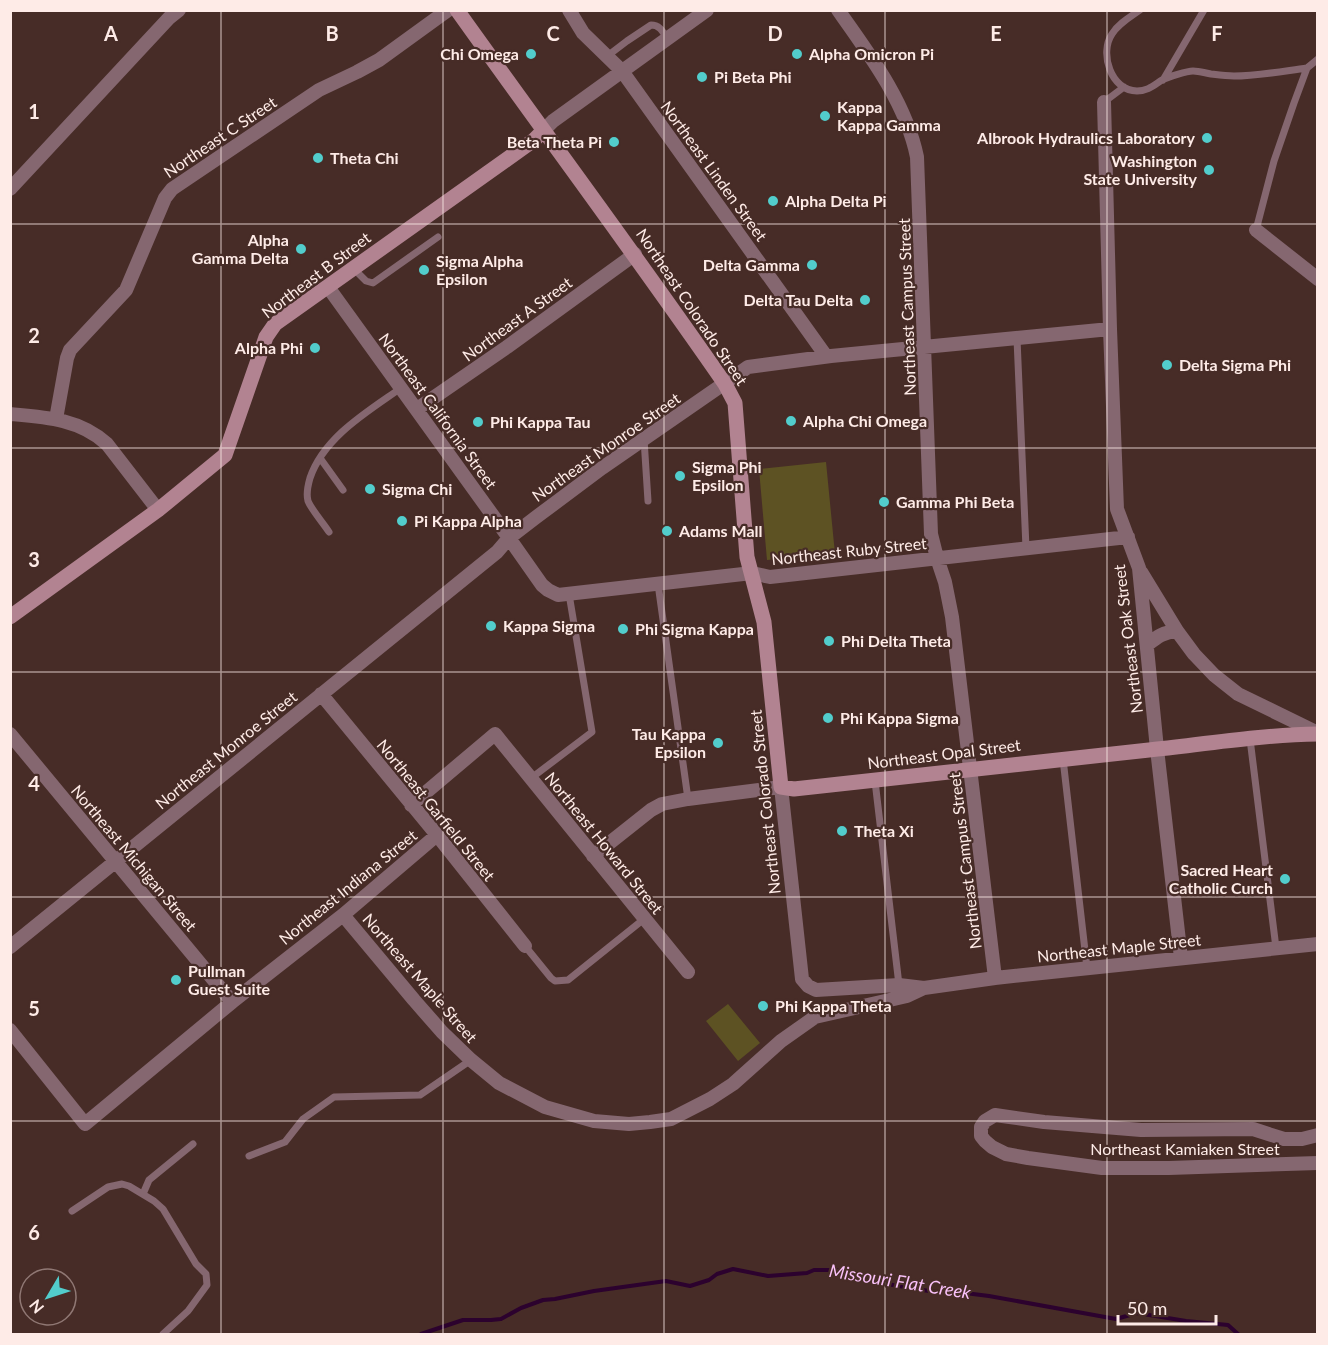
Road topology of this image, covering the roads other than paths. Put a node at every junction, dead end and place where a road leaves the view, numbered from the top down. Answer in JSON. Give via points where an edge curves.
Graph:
{"nodes":[{"id":1,"x":448,"y":10,"type":"edge"},
{"id":2,"x":457,"y":10,"type":"edge"},
{"id":3,"x":569,"y":10,"type":"edge"},
{"id":4,"x":708,"y":10,"type":"edge"},
{"id":5,"x":838,"y":10,"type":"edge"},
{"id":6,"x":1140,"y":10,"type":"edge"},
{"id":7,"x":1204,"y":10,"type":"edge"},
{"id":8,"x":171,"y":13,"type":"edge"},
{"id":9,"x":667,"y":38,"type":"junction"},
{"id":10,"x":606,"y":57,"type":"junction"},
{"id":11,"x":1317,"y":59,"type":"edge"},
{"id":12,"x":1307,"y":68,"type":"junction"},
{"id":13,"x":622,"y":71,"type":"junction"},
{"id":14,"x":1163,"y":80,"type":"junction"},
{"id":15,"x":1124,"y":87,"type":"junction"},
{"id":16,"x":1104,"y":102,"type":"joint"},
{"id":17,"x":543,"y":131,"type":"junction"},
{"id":18,"x":10,"y":189,"type":"edge"},
{"id":19,"x":1256,"y":230,"type":"joint"},
{"id":20,"x":438,"y":237,"type":"dead end"},
{"id":21,"x":635,"y":254,"type":"junction"},
{"id":22,"x":353,"y":268,"type":"junction"},
{"id":23,"x":1317,"y":279,"type":"edge"},
{"id":24,"x":328,"y":287,"type":"junction"},
{"id":25,"x":1110,"y":329,"type":"junction"},
{"id":26,"x":1017,"y":339,"type":"junction"},
{"id":27,"x":924,"y":346,"type":"junction"},
{"id":28,"x":826,"y":356,"type":"junction"},
{"id":29,"x":725,"y":384,"type":"junction"},
{"id":30,"x":401,"y":388,"type":"junction"},
{"id":31,"x":417,"y":409,"type":"junction"},
{"id":32,"x":10,"y":414,"type":"edge"},
{"id":33,"x":56,"y":418,"type":"junction"},
{"id":34,"x":644,"y":439,"type":"junction"},
{"id":35,"x":320,"y":458,"type":"junction"},
{"id":36,"x":343,"y":490,"type":"dead end"},
{"id":37,"x":648,"y":501,"type":"dead end"},
{"id":38,"x":158,"y":510,"type":"junction"},
{"id":39,"x":329,"y":532,"type":"dead end"},
{"id":40,"x":509,"y":537,"type":"junction"},
{"id":41,"x":1128,"y":537,"type":"junction"},
{"id":42,"x":1026,"y":548,"type":"junction"},
{"id":43,"x":937,"y":558,"type":"junction"},
{"id":44,"x":1139,"y":568,"type":"junction"},
{"id":45,"x":752,"y":573,"type":"junction"},
{"id":46,"x":658,"y":584,"type":"junction"},
{"id":47,"x":542,"y":585,"type":"joint"},
{"id":48,"x":569,"y":594,"type":"junction"},
{"id":49,"x":10,"y":617,"type":"edge"},
{"id":50,"x":1177,"y":631,"type":"junction"},
{"id":51,"x":1147,"y":645,"type":"junction"},
{"id":52,"x":321,"y":694,"type":"junction"},
{"id":53,"x":10,"y":734,"type":"edge"},
{"id":54,"x":495,"y":734,"type":"joint"},
{"id":55,"x":1317,"y":734,"type":"edge"},
{"id":56,"x":1250,"y":739,"type":"junction"},
{"id":57,"x":1157,"y":749,"type":"junction"},
{"id":58,"x":1063,"y":759,"type":"junction"},
{"id":59,"x":971,"y":770,"type":"junction"},
{"id":60,"x":530,"y":778,"type":"junction"},
{"id":61,"x":875,"y":781,"type":"junction"},
{"id":62,"x":782,"y":787,"type":"junction"},
{"id":63,"x":688,"y":799,"type":"junction"},
{"id":64,"x":411,"y":805,"type":"junction"},
{"id":65,"x":437,"y":836,"type":"junction"},
{"id":66,"x":593,"y":856,"type":"junction"},
{"id":67,"x":115,"y":862,"type":"junction"},
{"id":68,"x":343,"y":915,"type":"junction"},
{"id":69,"x":644,"y":919,"type":"junction"},
{"id":70,"x":1317,"y":944,"type":"edge"},
{"id":71,"x":525,"y":946,"type":"joint"},
{"id":72,"x":10,"y":947,"type":"edge"},
{"id":73,"x":1276,"y":948,"type":"junction"},
{"id":74,"x":1181,"y":958,"type":"junction"},
{"id":75,"x":1087,"y":969,"type":"junction"},
{"id":76,"x":688,"y":972,"type":"dead end"},
{"id":77,"x":995,"y":978,"type":"junction"},
{"id":78,"x":899,"y":984,"type":"junction"},
{"id":79,"x":924,"y":988,"type":"junction"},
{"id":80,"x":816,"y":990,"type":"joint"},
{"id":81,"x":232,"y":1002,"type":"junction"},
{"id":82,"x":10,"y":1030,"type":"edge"},
{"id":83,"x":471,"y":1060,"type":"junction"},
{"id":84,"x":1317,"y":1135,"type":"edge"},
{"id":85,"x":193,"y":1144,"type":"dead end"},
{"id":86,"x":249,"y":1156,"type":"dead end"},
{"id":87,"x":1317,"y":1163,"type":"edge"},
{"id":88,"x":143,"y":1194,"type":"junction"},
{"id":89,"x":72,"y":1211,"type":"dead end"},
{"id":90,"x":163,"y":1335,"type":"edge"}],
"edges":[{"from":1,"to":33,"type":"street","name":"Northeast C Street","via":[[379,60],[319,90],[172,189],[126,290],[70,350]]},
{"from":2,"to":17,"type":"street","name":"Northeast Colorado Street"},
{"from":3,"to":10,"type":"street","name":"Northeast Linden Street","via":[[583,33]]},
{"from":4,"to":9,"type":"street","name":"Northeast B Street"},
{"from":5,"to":27,"type":"street","name":"Northeast Campus Street","via":[[885,80],[914,140]]},
{"from":6,"to":15,"type":"lane","via":[[1119,25],[1106,48],[1111,72]]},
{"from":7,"to":14,"type":"lane"},
{"from":8,"to":18,"type":"street"},
{"from":9,"to":10,"type":"lane","via":[[659,27],[651,26]]},
{"from":9,"to":13,"type":"street","name":"Northeast B Street"},
{"from":10,"to":13,"type":"street","name":"Northeast Linden Street"},
{"from":11,"to":12,"type":"lane"},
{"from":12,"to":14,"type":"lane","via":[[1238,76],[1192,70]]},
{"from":12,"to":19,"type":"lane","via":[[1283,133]]},
{"from":13,"to":17,"type":"street","name":"Northeast B Street"},
{"from":13,"to":28,"type":"street","name":"Northeast Linden Street"},
{"from":14,"to":15,"type":"lane","via":[[1140,90]]},
{"from":15,"to":16,"type":"lane"},
{"from":16,"to":25,"type":"street","name":"Northeast Oak Street"},
{"from":17,"to":21,"type":"street","name":"Northeast Colorado Street"},
{"from":17,"to":22,"type":"street","name":"Northeast B Street"},
{"from":19,"to":23,"type":"street"},
{"from":20,"to":22,"type":"lane","via":[[373,283]]},
{"from":21,"to":29,"type":"street","name":"Northeast Colorado Street"},
{"from":21,"to":31,"type":"street","name":"Northeast A Street"},
{"from":22,"to":24,"type":"street","name":"Northeast B Street"},
{"from":24,"to":30,"type":"street","name":"Northeast California Street"},
{"from":24,"to":38,"type":"street","name":"Northeast B Street","via":[[275,324],[266,337],[225,455]]},
{"from":25,"to":26,"type":"street","name":"Northeast Monroe Street"},
{"from":25,"to":41,"type":"street","name":"Northeast Oak Street","via":[[1117,509]]},
{"from":26,"to":27,"type":"street","name":"Northeast Monroe Street"},
{"from":26,"to":42,"type":"lane"},
{"from":27,"to":28,"type":"street","name":"Northeast Monroe Street"},
{"from":27,"to":43,"type":"street","name":"Northeast Campus Street","via":[[931,534]]},
{"from":28,"to":29,"type":"street","name":"Northeast Monroe Street","via":[[748,367]]},
{"from":29,"to":34,"type":"street","name":"Northeast Monroe Street"},
{"from":29,"to":45,"type":"street","name":"Northeast Colorado Street","via":[[735,403],[747,557]]},
{"from":30,"to":31,"type":"street","name":"Northeast California Street"},
{"from":30,"to":35,"type":"lane","via":[[356,420]]},
{"from":31,"to":40,"type":"street","name":"Northeast California Street"},
{"from":32,"to":33,"type":"street"},
{"from":33,"to":38,"type":"street","via":[[97,435]]},
{"from":34,"to":37,"type":"lane"},
{"from":34,"to":40,"type":"street","name":"Northeast Monroe Street"},
{"from":35,"to":36,"type":"lane"},
{"from":35,"to":39,"type":"lane","via":[[307,486],[308,501]]},
{"from":38,"to":49,"type":"street","name":"Northeast B Street"},
{"from":40,"to":47,"type":"street","name":"Northeast California Street"},
{"from":40,"to":52,"type":"street","name":"Northeast Monroe Street","via":[[498,552]]},
{"from":41,"to":42,"type":"street","name":"Northeast Ruby Street"},
{"from":41,"to":44,"type":"street","name":"Northeast Oak Street"},
{"from":42,"to":43,"type":"street","name":"Northeast Ruby Street"},
{"from":43,"to":45,"type":"street","name":"Northeast Ruby Street","via":[[770,577]]},
{"from":43,"to":59,"type":"street","name":"Northeast Campus Street","via":[[952,617]]},
{"from":44,"to":50,"type":"street"},
{"from":44,"to":51,"type":"street","name":"Northeast Oak Street"},
{"from":45,"to":46,"type":"street","name":"Northeast Ruby Street"},
{"from":45,"to":62,"type":"street","name":"Northeast Colorado Street","via":[[764,622]]},
{"from":46,"to":48,"type":"street","name":"Northeast Ruby Street"},
{"from":46,"to":63,"type":"lane"},
{"from":47,"to":48,"type":"street","name":"Northeast Ruby Street","via":[[558,595]]},
{"from":48,"to":60,"type":"lane","via":[[592,732]]},
{"from":50,"to":51,"type":"street","via":[[1158,636]]},
{"from":50,"to":55,"type":"street","via":[[1214,675],[1238,694]]},
{"from":51,"to":57,"type":"street","name":"Northeast Oak Street"},
{"from":52,"to":64,"type":"street","name":"Northeast Garfield Street"},
{"from":52,"to":67,"type":"street","name":"Northeast Monroe Street"},
{"from":53,"to":67,"type":"street","name":"Northeast Michigan Street"},
{"from":54,"to":60,"type":"street","name":"Northeast Howard Street"},
{"from":54,"to":64,"type":"street","name":"Northeast Indiana Street"},
{"from":55,"to":56,"type":"street","name":"Northeast Opal Street"},
{"from":56,"to":57,"type":"street","name":"Northeast Opal Street"},
{"from":56,"to":73,"type":"lane"},
{"from":57,"to":58,"type":"street","name":"Northeast Opal Street"},
{"from":57,"to":74,"type":"street","name":"Northeast Oak Street"},
{"from":58,"to":59,"type":"street","name":"Northeast Opal Street"},
{"from":58,"to":75,"type":"lane"},
{"from":59,"to":61,"type":"street","name":"Northeast Opal Street"},
{"from":59,"to":77,"type":"street","name":"Northeast Campus Street"},
{"from":60,"to":66,"type":"street","name":"Northeast Howard Street"},
{"from":61,"to":62,"type":"street","name":"Northeast Opal Street"},
{"from":61,"to":78,"type":"lane"},
{"from":62,"to":63,"type":"street","name":"Northeast Opal Street"},
{"from":62,"to":80,"type":"street","name":"Northeast Colorado Street","via":[[802,979]]},
{"from":63,"to":66,"type":"street","name":"Northeast Opal Street","via":[[651,810]]},
{"from":64,"to":65,"type":"street","name":"Northeast Garfield Street"},
{"from":65,"to":68,"type":"street","name":"Northeast Indiana Street"},
{"from":65,"to":71,"type":"street","name":"Northeast Garfield Street"},
{"from":66,"to":69,"type":"street","name":"Northeast Howard Street"},
{"from":67,"to":72,"type":"street","name":"Northeast Monroe Street"},
{"from":67,"to":81,"type":"street","name":"Northeast Michigan Street"},
{"from":68,"to":81,"type":"street","name":"Northeast Indiana Street"},
{"from":68,"to":83,"type":"street","name":"Northeast Maple Street","via":[[442,1032]]},
{"from":69,"to":71,"type":"lane","via":[[568,981],[551,978]]},
{"from":69,"to":76,"type":"street","name":"Northeast Howard Street"},
{"from":70,"to":73,"type":"street","name":"Northeast Maple Street"},
{"from":73,"to":74,"type":"street","name":"Northeast Maple Street"},
{"from":74,"to":75,"type":"street","name":"Northeast Maple Street"},
{"from":75,"to":77,"type":"street","name":"Northeast Maple Street"},
{"from":77,"to":79,"type":"street","name":"Northeast Maple Street"},
{"from":78,"to":79,"type":"street","name":"Northeast Maple Street"},
{"from":78,"to":80,"type":"street","name":"Northeast Maple Street"},
{"from":79,"to":83,"type":"street","name":"Northeast Maple Street","via":[[907,996],[815,1017],[733,1084],[671,1119],[628,1124],[594,1121],[545,1107],[499,1083]]},
{"from":81,"to":82,"type":"street","name":"Northeast Indiana Street","via":[[85,1124]]},
{"from":83,"to":86,"type":"lane","via":[[420,1095],[334,1097],[303,1119],[285,1142]]},
{"from":84,"to":87,"type":"street","name":"Northeast Kamiaken Street","via":[[1284,1139],[1253,1129],[1141,1130],[995,1115],[981,1127],[985,1141],[1006,1154],[1102,1168]]},
{"from":85,"to":88,"type":"lane","via":[[149,1180]]},
{"from":88,"to":89,"type":"lane","via":[[129,1186],[115,1185]]},
{"from":88,"to":90,"type":"lane","via":[[163,1209],[207,1279],[207,1285],[188,1311]]}]}
